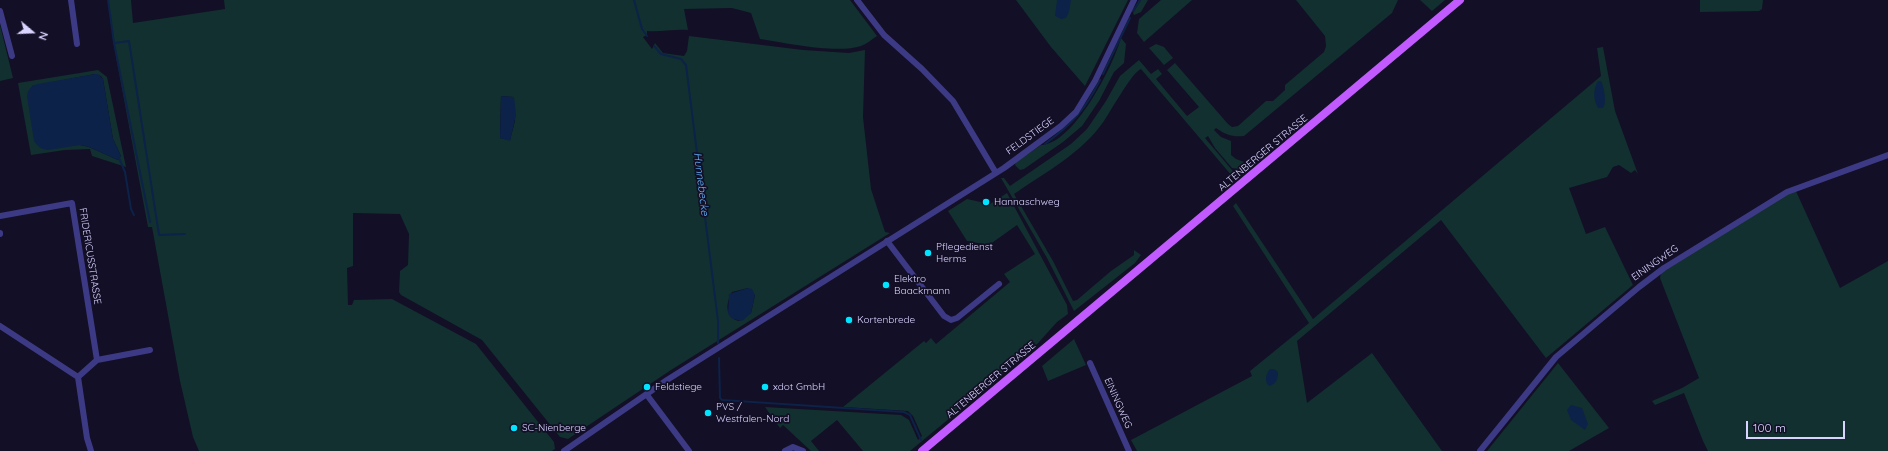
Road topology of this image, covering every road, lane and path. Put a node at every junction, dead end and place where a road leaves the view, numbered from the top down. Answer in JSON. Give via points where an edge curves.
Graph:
{"nodes":[{"id":1,"x":71,"y":0,"type":"edge"},
{"id":2,"x":857,"y":0,"type":"edge"},
{"id":3,"x":1134,"y":0,"type":"edge"},
{"id":4,"x":1460,"y":0,"type":"edge"},
{"id":5,"x":0,"y":11,"type":"edge"},
{"id":6,"x":77,"y":44,"type":"dead end"},
{"id":7,"x":12,"y":56,"type":"dead end"},
{"id":8,"x":1888,"y":155,"type":"edge"},
{"id":9,"x":996,"y":173,"type":"junction"},
{"id":10,"x":0,"y":216,"type":"edge"},
{"id":11,"x":887,"y":242,"type":"junction"},
{"id":12,"x":999,"y":284,"type":"dead end"},
{"id":13,"x":0,"y":326,"type":"edge"},
{"id":14,"x":150,"y":350,"type":"dead end"},
{"id":15,"x":97,"y":360,"type":"junction"},
{"id":16,"x":1090,"y":363,"type":"dead end"},
{"id":17,"x":78,"y":377,"type":"junction"},
{"id":18,"x":646,"y":395,"type":"junction"},
{"id":19,"x":567,"y":450,"type":"edge"},
{"id":20,"x":91,"y":451,"type":"edge"},
{"id":21,"x":689,"y":451,"type":"edge"},
{"id":22,"x":785,"y":451,"type":"edge"},
{"id":23,"x":803,"y":451,"type":"edge"},
{"id":24,"x":922,"y":451,"type":"edge"},
{"id":25,"x":1130,"y":451,"type":"edge"},
{"id":26,"x":1480,"y":451,"type":"edge"}],
"edges":[{"from":1,"to":6,"type":"street"},
{"from":2,"to":9,"type":"street","via":[[884,35],[953,101]]},
{"from":3,"to":9,"type":"street","name":"FELDSTIEGE","via":[[1095,81],[1076,112],[1061,126]]},
{"from":4,"to":24,"type":"main road","name":"ALTENBERGER STRASSE"},
{"from":5,"to":7,"type":"street"},
{"from":8,"to":26,"type":"street","name":"EININGWEG","via":[[1787,192],[1664,268],[1556,357]]},
{"from":9,"to":11,"type":"street","name":"FELDSTIEGE"},
{"from":10,"to":15,"type":"street","name":"FRIDERICUSSTRASSE","via":[[72,203]]},
{"from":11,"to":12,"type":"street","via":[[944,316],[951,320]]},
{"from":11,"to":18,"type":"street","name":"FELDSTIEGE"},
{"from":13,"to":17,"type":"street"},
{"from":14,"to":15,"type":"street"},
{"from":15,"to":17,"type":"street"},
{"from":16,"to":25,"type":"street","name":"EININGWEG"},
{"from":17,"to":20,"type":"street"},
{"from":18,"to":19,"type":"street","name":"FELDSTIEGE"},
{"from":18,"to":21,"type":"street"},
{"from":22,"to":23,"type":"street","via":[[794,447]]}]}
